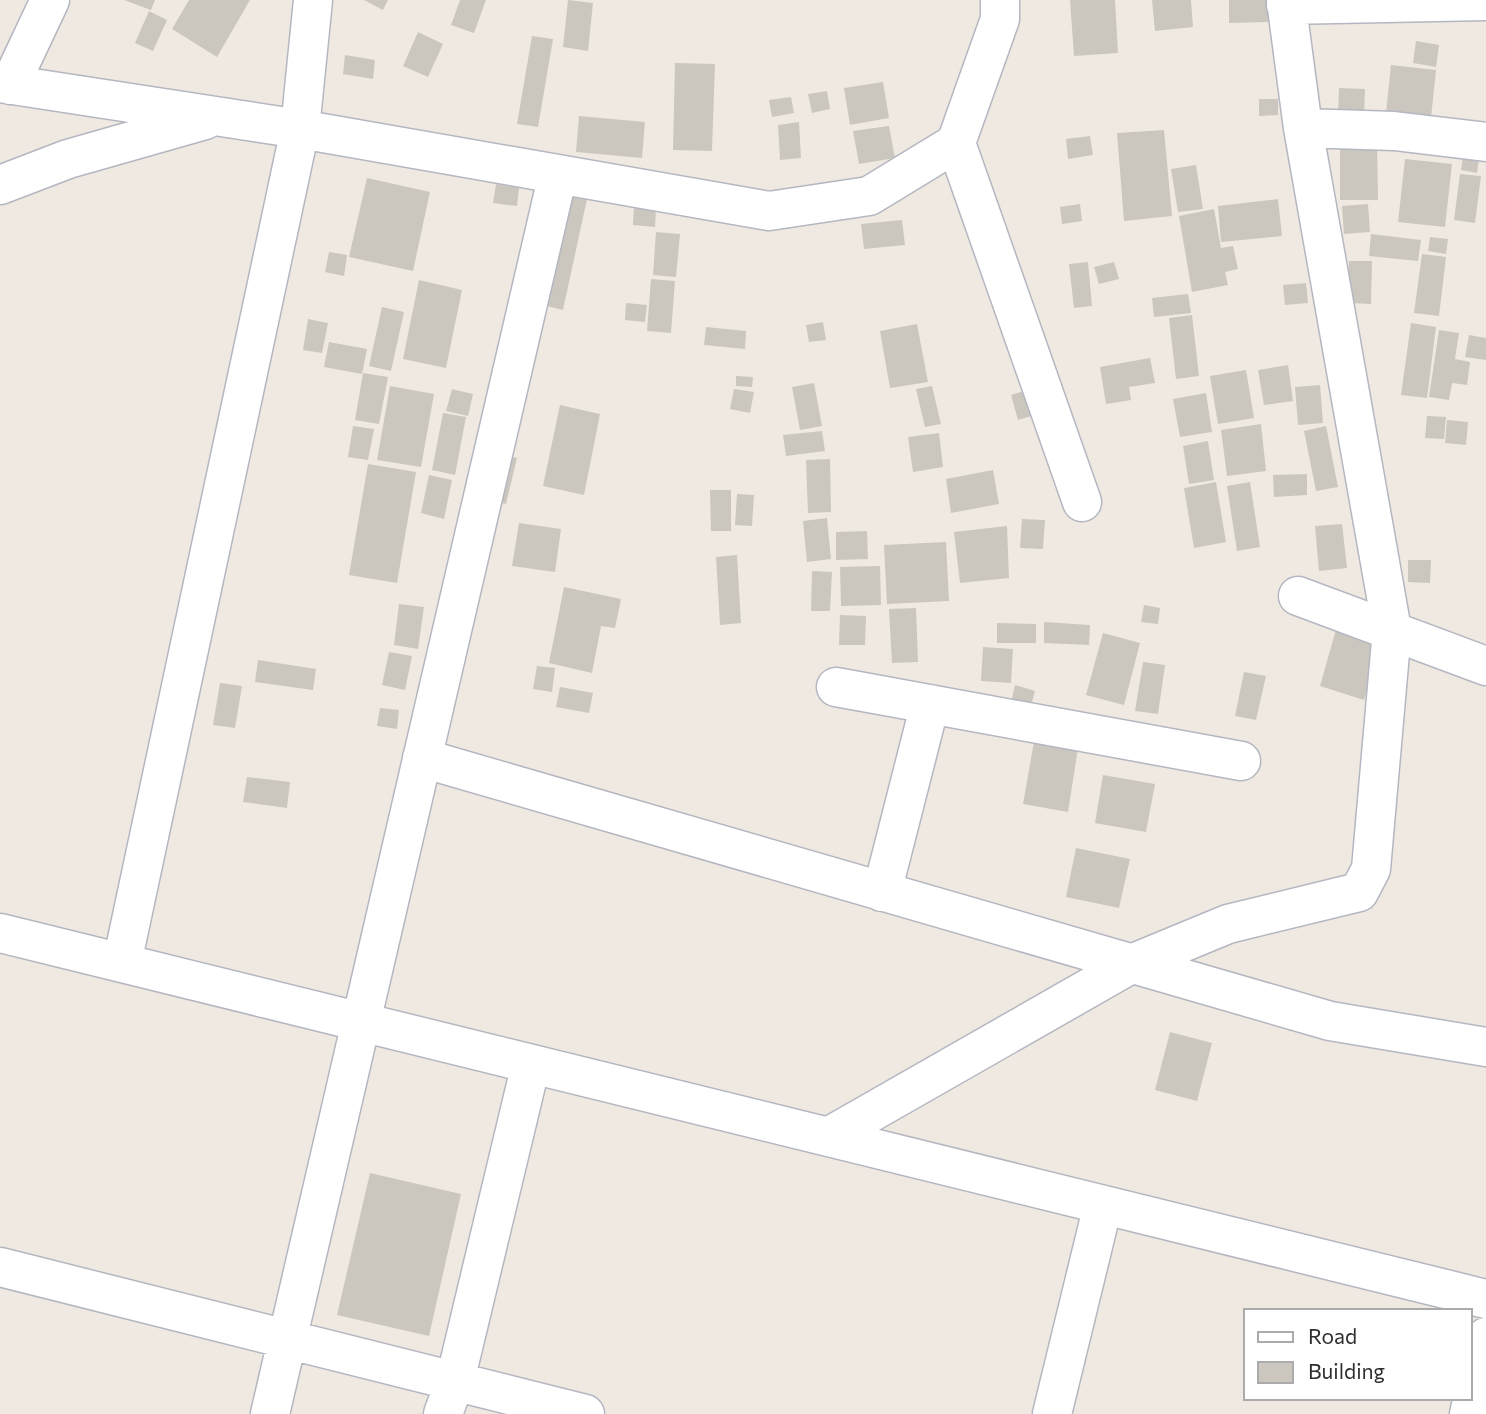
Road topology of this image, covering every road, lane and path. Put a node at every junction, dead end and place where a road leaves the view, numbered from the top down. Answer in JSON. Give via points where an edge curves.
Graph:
{"nodes":[{"id":1,"x":50,"y":0,"type":"edge"},
{"id":2,"x":313,"y":0,"type":"edge"},
{"id":3,"x":1000,"y":0,"type":"edge"},
{"id":4,"x":1486,"y":1,"type":"edge"},
{"id":5,"x":1286,"y":2,"type":"edge"},
{"id":6,"x":5,"y":84,"type":"edge"},
{"id":7,"x":217,"y":116,"type":"junction"},
{"id":8,"x":1303,"y":128,"type":"junction"},
{"id":9,"x":300,"y":129,"type":"junction"},
{"id":10,"x":1486,"y":142,"type":"edge"},
{"id":11,"x":956,"y":143,"type":"junction"},
{"id":12,"x":558,"y":174,"type":"junction"},
{"id":13,"x":0,"y":185,"type":"edge"},
{"id":14,"x":1082,"y":502,"type":"dead end"},
{"id":15,"x":1298,"y":596,"type":"dead end"},
{"id":16,"x":1392,"y":630,"type":"junction"},
{"id":17,"x":1486,"y":666,"type":"edge"},
{"id":18,"x":836,"y":687,"type":"dead end"},
{"id":19,"x":930,"y":704,"type":"junction"},
{"id":20,"x":422,"y":758,"type":"junction"},
{"id":21,"x":1241,"y":761,"type":"dead end"},
{"id":22,"x":882,"y":892,"type":"junction"},
{"id":23,"x":0,"y":933,"type":"edge"},
{"id":24,"x":122,"y":963,"type":"junction"},
{"id":25,"x":1130,"y":964,"type":"junction"},
{"id":26,"x":360,"y":1022,"type":"junction"},
{"id":27,"x":1486,"y":1047,"type":"edge"},
{"id":28,"x":531,"y":1064,"type":"junction"},
{"id":29,"x":828,"y":1137,"type":"junction"},
{"id":30,"x":1103,"y":1205,"type":"junction"},
{"id":31,"x":0,"y":1267,"type":"edge"},
{"id":32,"x":1486,"y":1299,"type":"edge"},
{"id":33,"x":1486,"y":1337,"type":"edge"},
{"id":34,"x":287,"y":1339,"type":"junction"},
{"id":35,"x":449,"y":1398,"type":"edge"},
{"id":36,"x":270,"y":1414,"type":"edge"},
{"id":37,"x":585,"y":1414,"type":"edge"},
{"id":38,"x":1052,"y":1414,"type":"edge"},
{"id":39,"x":1469,"y":1414,"type":"edge"}],
"edges":[{"from":1,"to":6,"type":"street"},
{"from":2,"to":9,"type":"street"},
{"from":3,"to":11,"type":"street","via":[[1000,19]]},
{"from":4,"to":5,"type":"street"},
{"from":5,"to":8,"type":"street"},
{"from":6,"to":7,"type":"street"},
{"from":7,"to":9,"type":"street"},
{"from":7,"to":13,"type":"street","via":[[68,159]]},
{"from":8,"to":10,"type":"street","via":[[1394,131]]},
{"from":8,"to":16,"type":"street"},
{"from":9,"to":12,"type":"street"},
{"from":9,"to":24,"type":"street"},
{"from":11,"to":12,"type":"street","via":[[869,196],[769,211]]},
{"from":11,"to":14,"type":"street"},
{"from":12,"to":20,"type":"street"},
{"from":15,"to":16,"type":"street"},
{"from":16,"to":17,"type":"street"},
{"from":16,"to":25,"type":"street","via":[[1371,869],[1359,892],[1228,924]]},
{"from":18,"to":19,"type":"street"},
{"from":19,"to":21,"type":"street"},
{"from":19,"to":22,"type":"street"},
{"from":20,"to":22,"type":"street"},
{"from":20,"to":26,"type":"street"},
{"from":22,"to":25,"type":"street"},
{"from":23,"to":24,"type":"street"},
{"from":24,"to":26,"type":"street"},
{"from":25,"to":27,"type":"street","via":[[1330,1021]]},
{"from":25,"to":29,"type":"street"},
{"from":26,"to":28,"type":"street"},
{"from":26,"to":34,"type":"street"},
{"from":28,"to":29,"type":"street"},
{"from":28,"to":35,"type":"street"},
{"from":29,"to":30,"type":"street"},
{"from":30,"to":32,"type":"street"},
{"from":30,"to":38,"type":"street"},
{"from":31,"to":34,"type":"street"},
{"from":33,"to":39,"type":"street"},
{"from":34,"to":35,"type":"street"},
{"from":34,"to":36,"type":"street"},
{"from":35,"to":37,"type":"street"}]}
